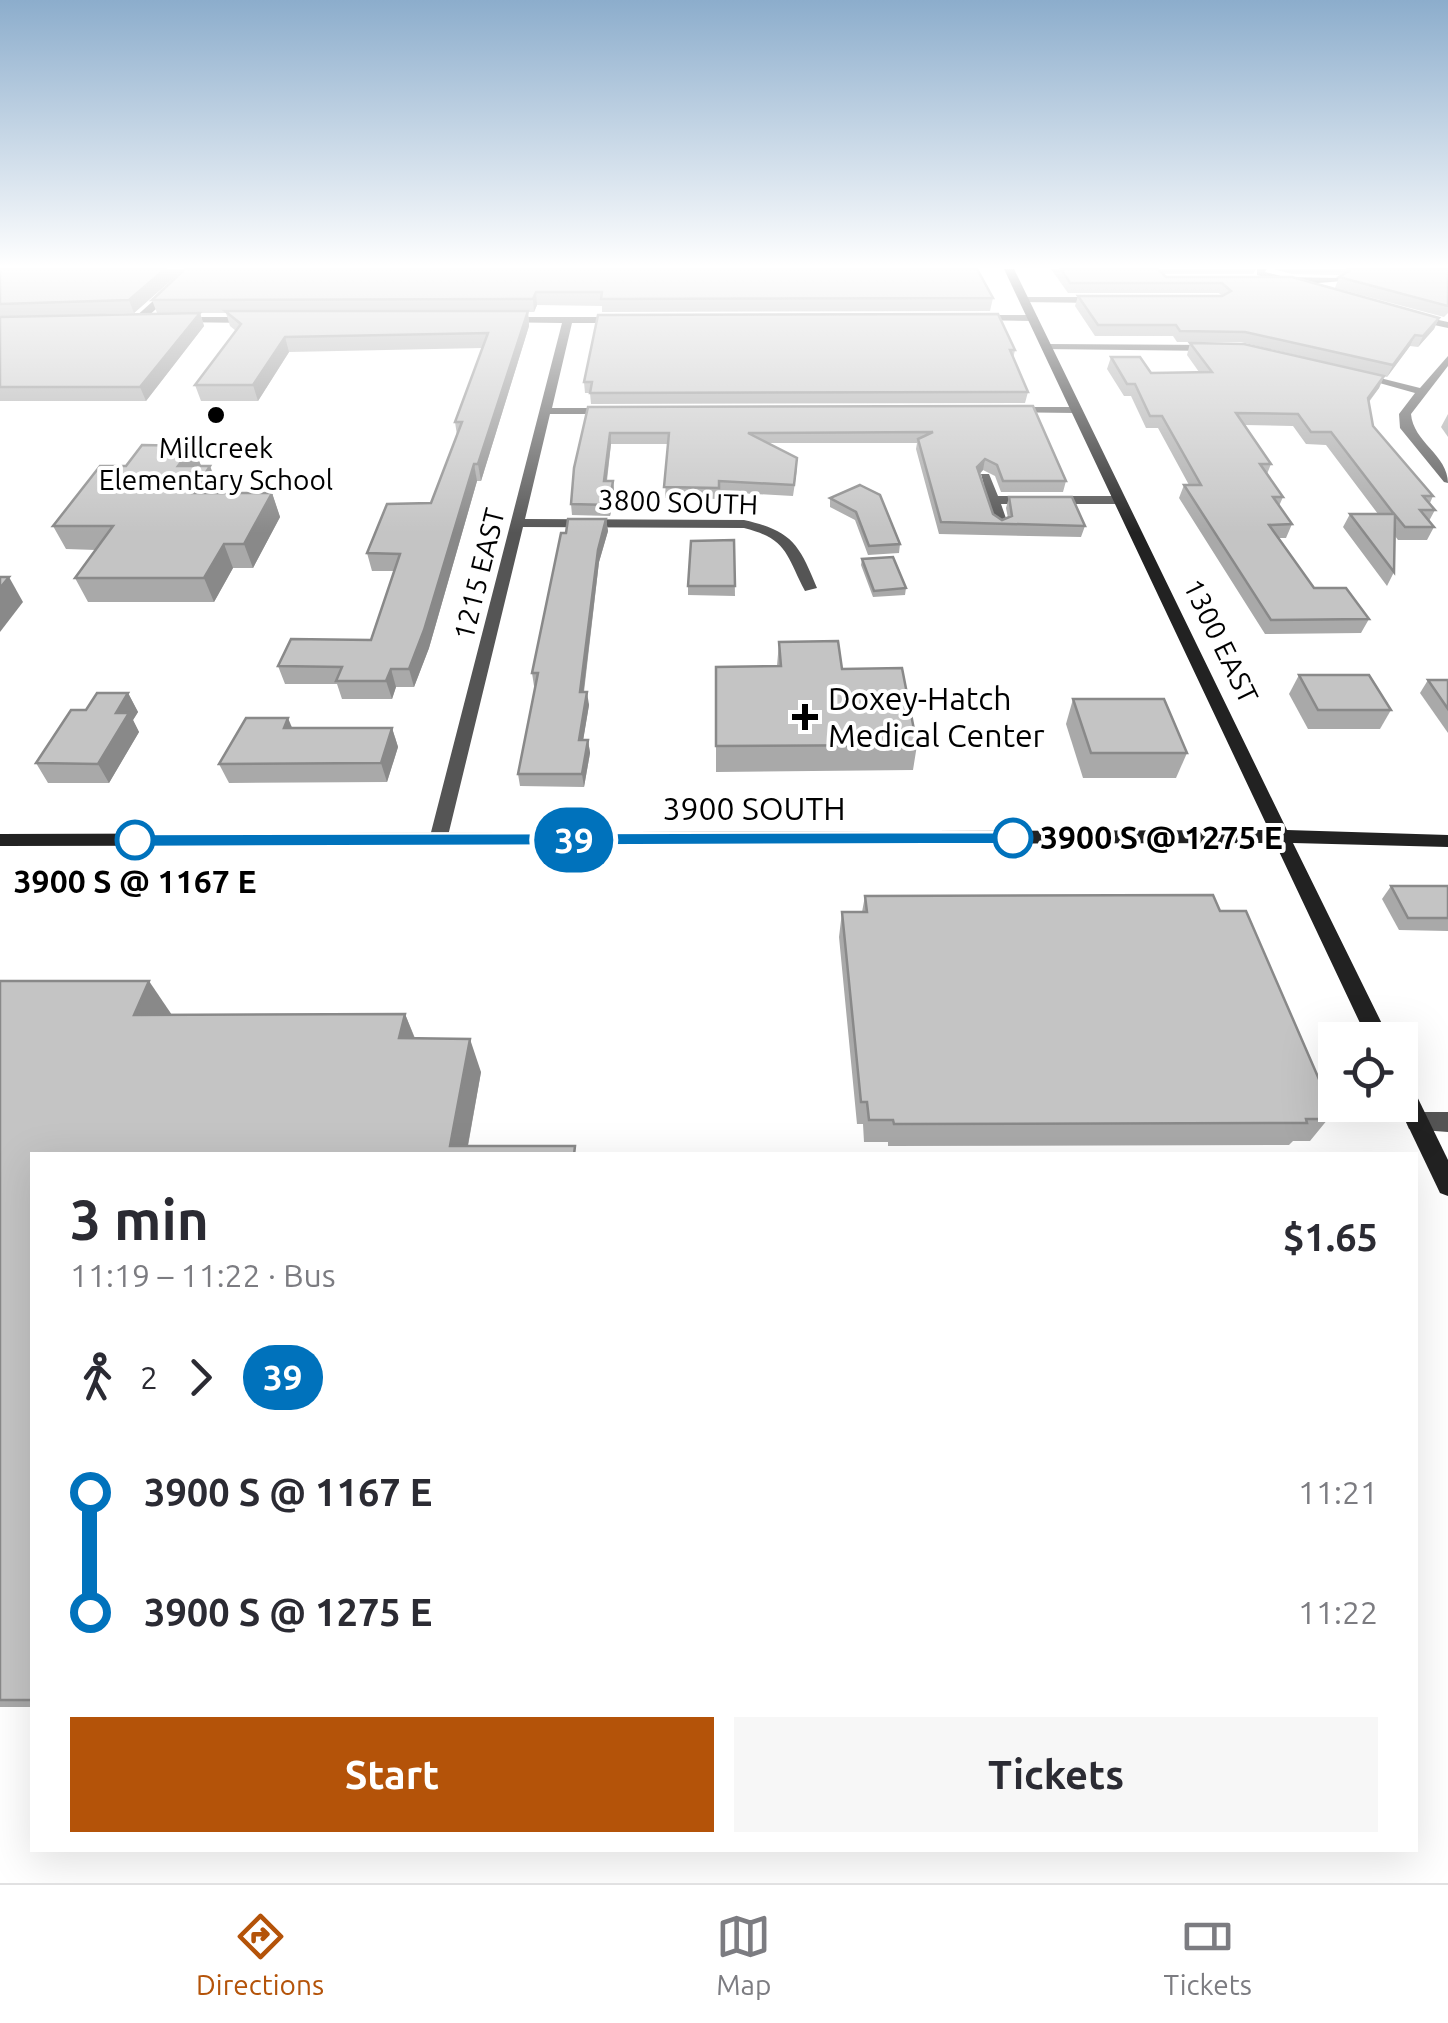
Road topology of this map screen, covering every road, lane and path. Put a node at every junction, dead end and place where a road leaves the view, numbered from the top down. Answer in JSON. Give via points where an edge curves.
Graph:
{"nodes":[{"id":1,"x":560,"y":357,"type":"edge"},
{"id":2,"x":1051,"y":357,"type":"edge"},
{"id":3,"x":1448,"y":359,"type":"edge"},
{"id":4,"x":1348,"y":373,"type":"edge"},
{"id":5,"x":1420,"y":391,"type":"junction"},
{"id":6,"x":985,"y":410,"type":"edge"},
{"id":7,"x":1075,"y":410,"type":"junction"},
{"id":8,"x":626,"y":411,"type":"edge"},
{"id":9,"x":547,"y":412,"type":"junction"},
{"id":10,"x":985,"y":478,"type":"edge"},
{"id":11,"x":1448,"y":479,"type":"edge"},
{"id":12,"x":993,"y":500,"type":"junction"},
{"id":13,"x":1118,"y":500,"type":"junction"},
{"id":14,"x":518,"y":523,"type":"junction"},
{"id":15,"x":1001,"y":524,"type":"edge"},
{"id":16,"x":810,"y":588,"type":"dead end"},
{"id":17,"x":1282,"y":837,"type":"junction"},
{"id":18,"x":0,"y":840,"type":"edge"},
{"id":19,"x":438,"y":840,"type":"junction"},
{"id":20,"x":1448,"y":841,"type":"edge"},
{"id":21,"x":1370,"y":1022,"type":"edge"},
{"id":22,"x":1418,"y":1122,"type":"joint"},
{"id":23,"x":1448,"y":1122,"type":"edge"},
{"id":24,"x":1448,"y":1185,"type":"edge"}],
"edges":[{"from":1,"to":9,"type":"street","name":"1215 EAST"},
{"from":2,"to":7,"type":"main road","name":"1300 EAST"},
{"from":3,"to":5,"type":"street"},
{"from":4,"to":5,"type":"street"},
{"from":5,"to":11,"type":"street","via":[[1405,414],[1406,428]]},
{"from":6,"to":7,"type":"street"},
{"from":7,"to":13,"type":"main road","name":"1300 EAST"},
{"from":8,"to":9,"type":"street"},
{"from":9,"to":14,"type":"street","name":"1215 EAST"},
{"from":10,"to":12,"type":"street"},
{"from":12,"to":13,"type":"street"},
{"from":12,"to":15,"type":"street"},
{"from":13,"to":17,"type":"main road","name":"1300 EAST"},
{"from":14,"to":16,"type":"street","name":"3800 SOUTH","via":[[744,524],[776,530],[790,540]]},
{"from":14,"to":19,"type":"street","name":"1215 EAST"},
{"from":17,"to":19,"type":"main road","name":"3900 SOUTH"},
{"from":17,"to":20,"type":"main road","name":"3900 SOUTH"},
{"from":17,"to":21,"type":"main road","name":"1300 EAST"},
{"from":18,"to":19,"type":"main road","name":"3900 SOUTH"},
{"from":22,"to":23,"type":"street"},
{"from":22,"to":24,"type":"main road"}]}
